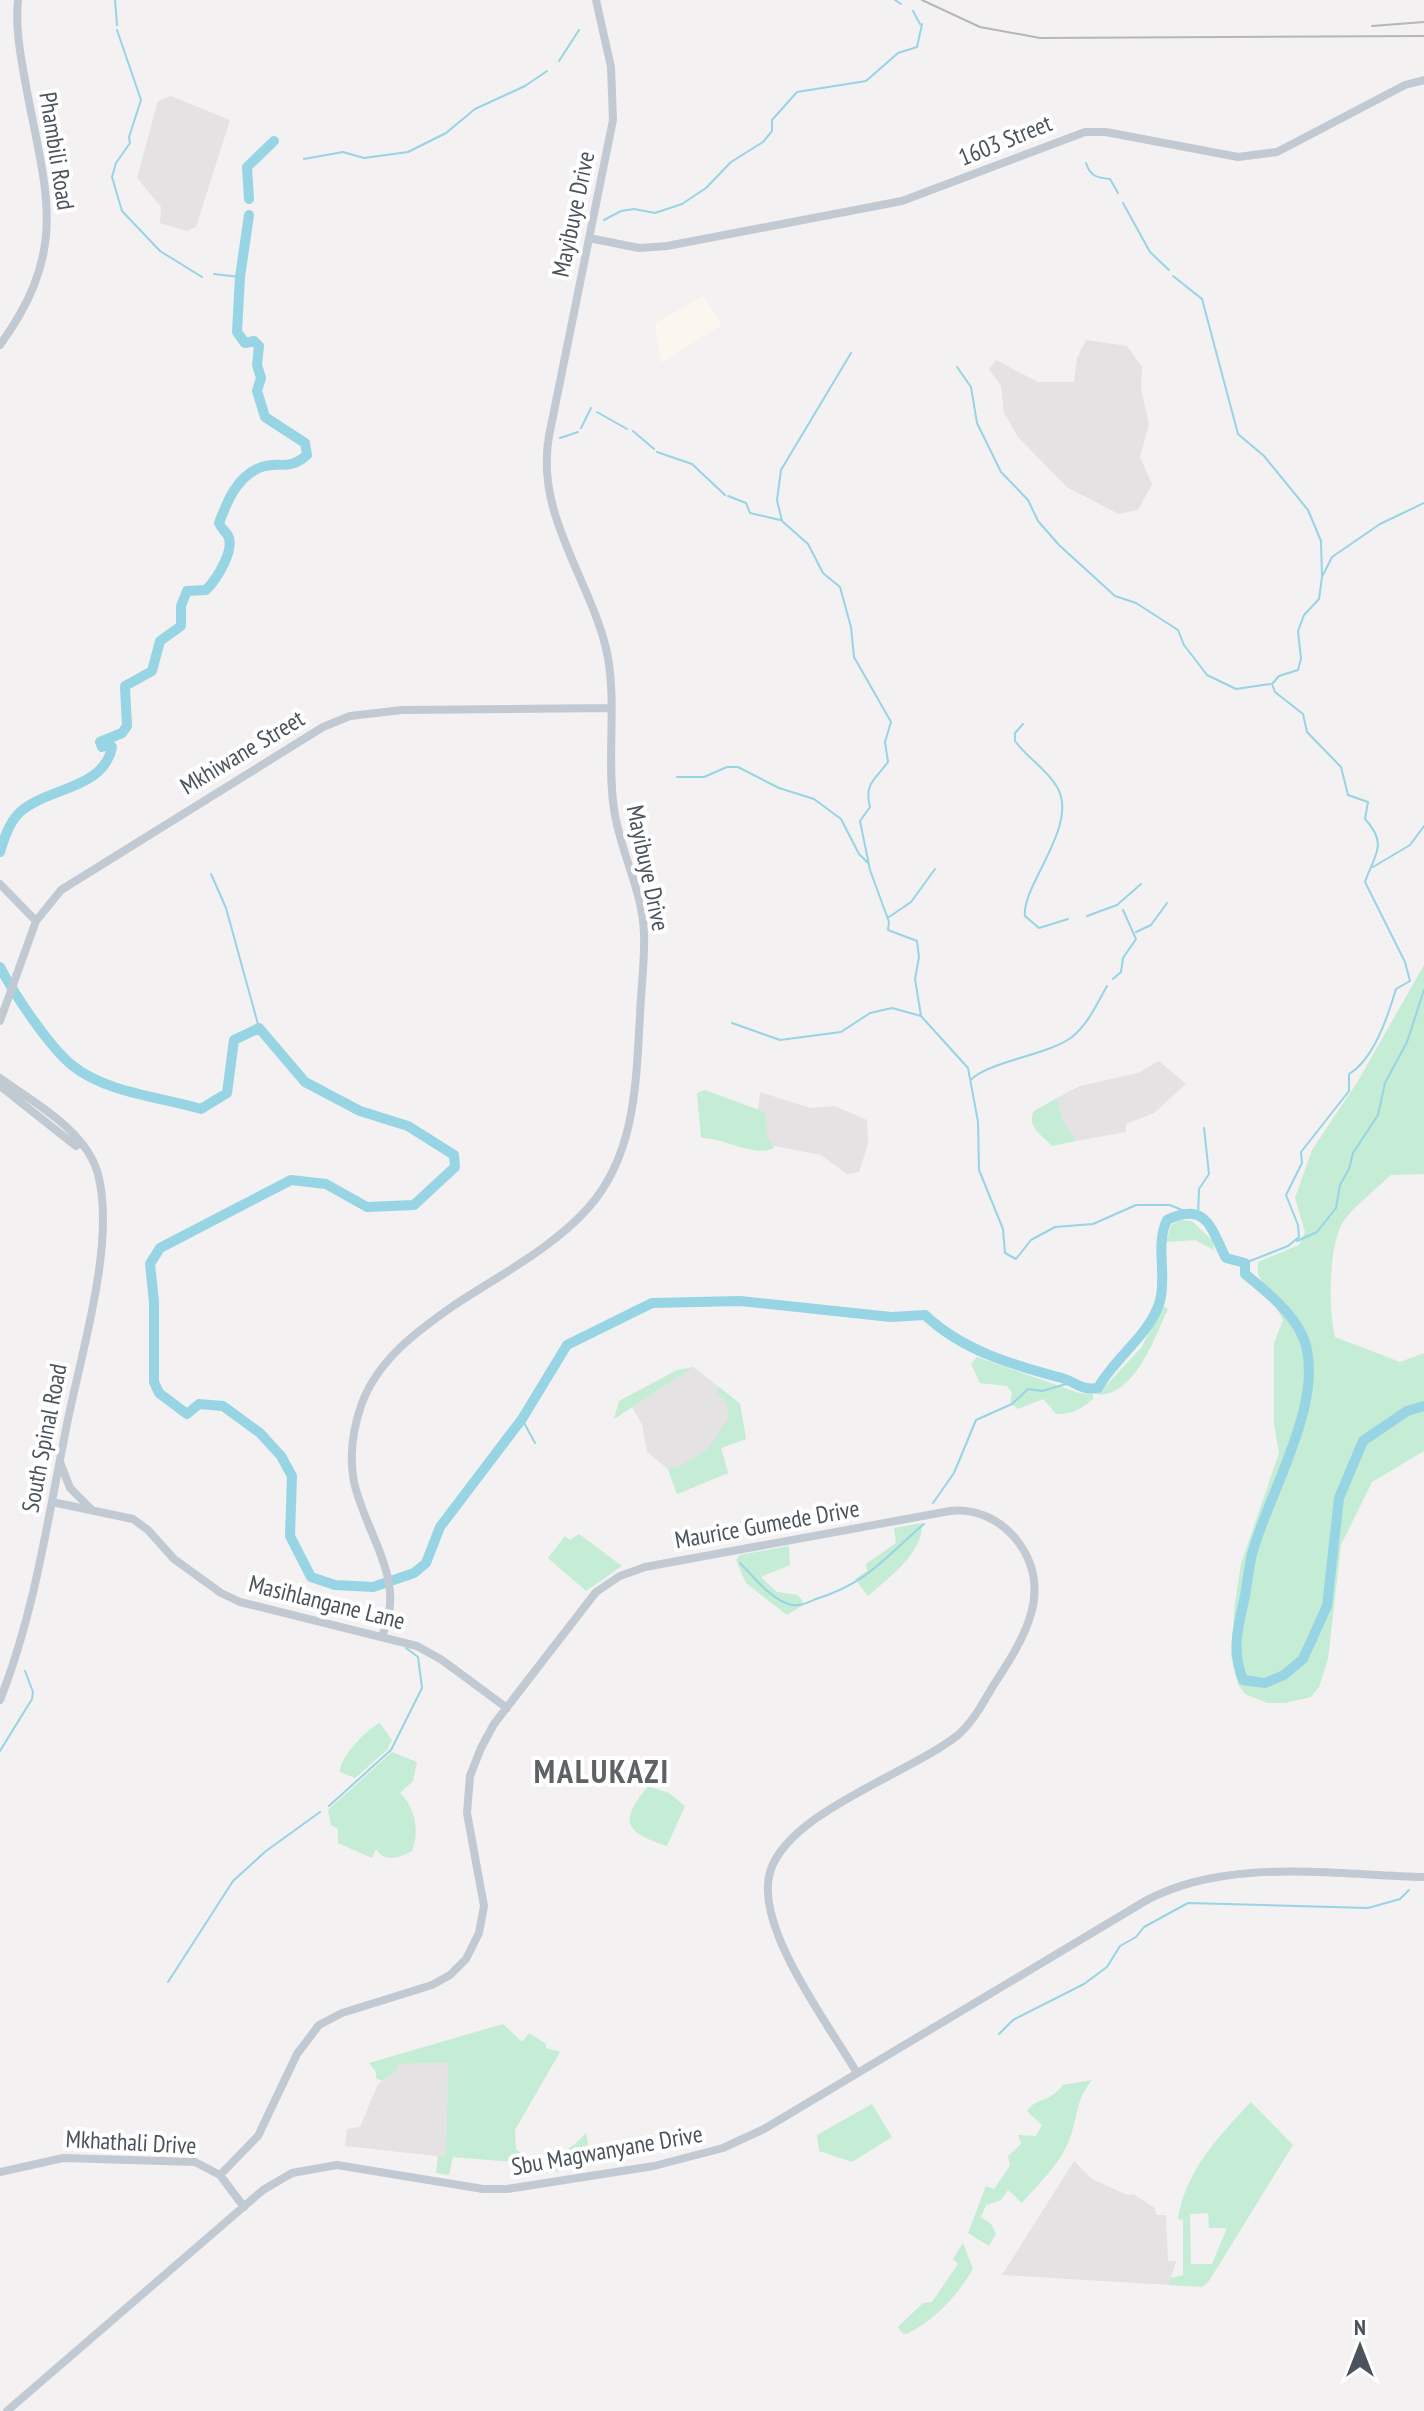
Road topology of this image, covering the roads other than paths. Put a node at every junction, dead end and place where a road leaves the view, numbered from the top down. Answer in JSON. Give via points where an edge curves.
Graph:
{"nodes":[{"id":1,"x":18,"y":0,"type":"edge"},
{"id":2,"x":596,"y":0,"type":"edge"},
{"id":3,"x":1424,"y":80,"type":"edge"},
{"id":4,"x":589,"y":238,"type":"junction"},
{"id":5,"x":0,"y":345,"type":"edge"},
{"id":6,"x":611,"y":708,"type":"junction"},
{"id":7,"x":0,"y":884,"type":"edge"},
{"id":8,"x":36,"y":921,"type":"junction"},
{"id":9,"x":0,"y":1021,"type":"edge"},
{"id":10,"x":0,"y":1078,"type":"edge"},
{"id":11,"x":0,"y":1086,"type":"edge"},
{"id":12,"x":98,"y":1180,"type":"junction"},
{"id":13,"x":60,"y":1462,"type":"junction"},
{"id":14,"x":52,"y":1502,"type":"junction"},
{"id":15,"x":92,"y":1510,"type":"junction"},
{"id":16,"x":382,"y":1636,"type":"junction"},
{"id":17,"x":0,"y":1700,"type":"edge"},
{"id":18,"x":507,"y":1708,"type":"junction"},
{"id":19,"x":1424,"y":1877,"type":"edge"},
{"id":20,"x":857,"y":2073,"type":"junction"},
{"id":21,"x":0,"y":2172,"type":"edge"},
{"id":22,"x":220,"y":2175,"type":"junction"},
{"id":23,"x":244,"y":2207,"type":"junction"},
{"id":24,"x":7,"y":2411,"type":"edge"}],
"edges":[{"from":1,"to":5,"type":"street","name":"Phambili Road","via":[[19,46],[48,228],[35,291]]},
{"from":2,"to":4,"type":"street","name":"Mayibuye Drive","via":[[614,98]]},
{"from":3,"to":4,"type":"street","name":"1603 Street","via":[[1259,157],[1085,132],[902,201],[667,246],[639,248]]},
{"from":4,"to":6,"type":"street","name":"Mayibuye Drive","via":[[549,436],[546,480],[551,506],[602,635]]},
{"from":6,"to":8,"type":"street","name":"Mkhiwane Street","via":[[378,711],[336,721],[75,878]]},
{"from":6,"to":16,"type":"street","name":"Mayibuye Drive","via":[[615,815],[644,932],[631,1120],[615,1167],[589,1207],[414,1335],[370,1386],[355,1431],[352,1468],[392,1588],[390,1618]]},
{"from":7,"to":8,"type":"street"},
{"from":8,"to":9,"type":"street","name":"Mkhiwane Street"},
{"from":10,"to":12,"type":"street","name":"South Spinal Road","via":[[71,1132],[91,1159]]},
{"from":11,"to":12,"type":"street","name":"South Spinal Road","via":[[76,1145]]},
{"from":12,"to":13,"type":"street","name":"South Spinal Road","via":[[105,1217],[102,1241]]},
{"from":13,"to":14,"type":"street","name":"South Spinal Road"},
{"from":13,"to":15,"type":"street","via":[[70,1488]]},
{"from":14,"to":15,"type":"street","name":"Masihlangane Lane"},
{"from":14,"to":17,"type":"street","name":"South Spinal Road","via":[[28,1613]]},
{"from":15,"to":16,"type":"street","name":"Masihlangane Lane","via":[[139,1523],[174,1559],[230,1598]]},
{"from":16,"to":18,"type":"street","name":"Masihlangane Lane","via":[[428,1651]]},
{"from":18,"to":20,"type":"street","name":"Maurice Gumede Drive","via":[[596,1592],[635,1570],[956,1510],[981,1514],[1014,1537],[1031,1566],[1033,1614],[1020,1645],[970,1721],[947,1742],[804,1827],[788,1841],[770,1871],[768,1909],[778,1940]]},
{"from":18,"to":22,"type":"street","name":"Maurice Gumede Drive","via":[[481,1748],[468,1790],[468,1824],[484,1906],[472,1949],[443,1980],[319,2025],[297,2054],[258,2136]]},
{"from":19,"to":20,"type":"street","name":"Sbu Magwanyane Drive","via":[[1239,1874],[1180,1885]]},
{"from":20,"to":23,"type":"street","name":"Sbu Magwanyane Drive","via":[[764,2129],[693,2158],[494,2189],[359,2167],[321,2166],[278,2180]]},
{"from":21,"to":22,"type":"street","name":"Mkhathali Drive","via":[[77,2158],[195,2162]]},
{"from":22,"to":23,"type":"street","name":"Mkhathali Drive"},
{"from":23,"to":24,"type":"street","name":"Sbu Magwanyane Drive"}]}
